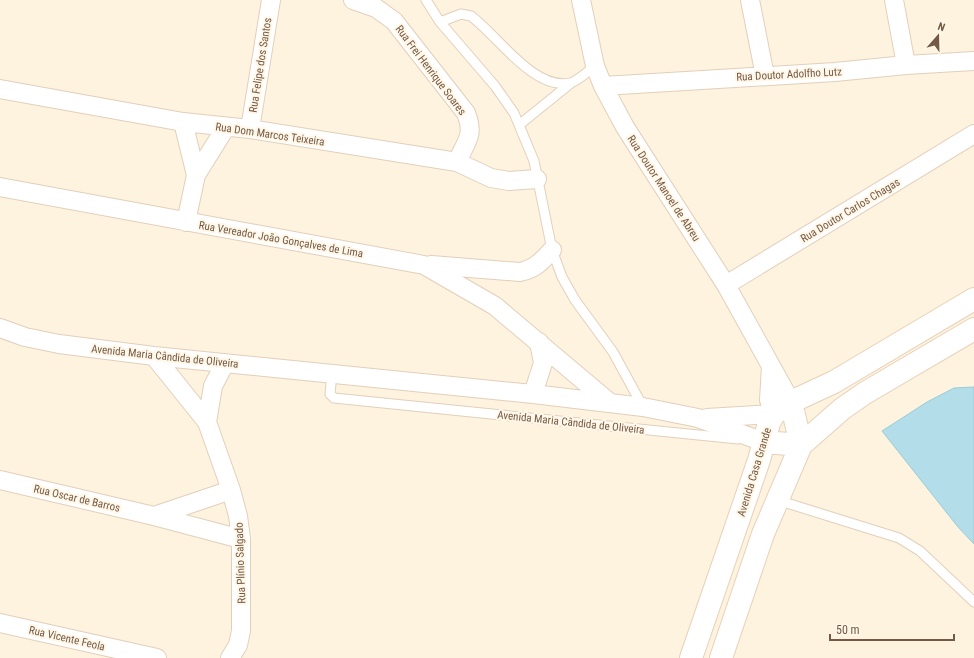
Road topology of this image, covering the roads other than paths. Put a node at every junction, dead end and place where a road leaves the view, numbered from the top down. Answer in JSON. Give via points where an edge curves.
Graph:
{"nodes":[{"id":1,"x":271,"y":0,"type":"edge"},
{"id":2,"x":353,"y":0,"type":"edge"},
{"id":3,"x":426,"y":0,"type":"edge"},
{"id":4,"x":581,"y":0,"type":"edge"},
{"id":5,"x":750,"y":0,"type":"edge"},
{"id":6,"x":894,"y":0,"type":"edge"},
{"id":7,"x":440,"y":22,"type":"junction"},
{"id":8,"x":974,"y":62,"type":"edge"},
{"id":9,"x":906,"y":65,"type":"junction"},
{"id":10,"x":595,"y":66,"type":"junction"},
{"id":11,"x":765,"y":76,"type":"junction"},
{"id":12,"x":571,"y":83,"type":"junction"},
{"id":13,"x":603,"y":86,"type":"junction"},
{"id":14,"x":0,"y":89,"type":"edge"},
{"id":15,"x":183,"y":122,"type":"junction"},
{"id":16,"x":519,"y":125,"type":"junction"},
{"id":17,"x":226,"y":127,"type":"junction"},
{"id":18,"x":250,"y":130,"type":"junction"},
{"id":19,"x":974,"y":134,"type":"edge"},
{"id":20,"x":457,"y":162,"type":"junction"},
{"id":21,"x":196,"y":176,"type":"junction"},
{"id":22,"x":537,"y":179,"type":"junction"},
{"id":23,"x":0,"y":187,"type":"edge"},
{"id":24,"x":186,"y":222,"type":"junction"},
{"id":25,"x":552,"y":250,"type":"junction"},
{"id":26,"x":424,"y":265,"type":"junction"},
{"id":27,"x":726,"y":285,"type":"junction"},
{"id":28,"x":974,"y":299,"type":"edge"},
{"id":29,"x":0,"y":328,"type":"edge"},
{"id":30,"x":974,"y":329,"type":"edge"},
{"id":31,"x":539,"y":342,"type":"junction"},
{"id":32,"x":154,"y":356,"type":"junction"},
{"id":33,"x":225,"y":363,"type":"junction"},
{"id":34,"x":332,"y":373,"type":"junction"},
{"id":35,"x":533,"y":394,"type":"junction"},
{"id":36,"x":610,"y":403,"type":"junction"},
{"id":37,"x":643,"y":407,"type":"junction"},
{"id":38,"x":782,"y":408,"type":"junction"},
{"id":39,"x":698,"y":418,"type":"junction"},
{"id":40,"x":207,"y":422,"type":"junction"},
{"id":41,"x":764,"y":442,"type":"junction"},
{"id":42,"x":801,"y":445,"type":"junction"},
{"id":43,"x":0,"y":480,"type":"edge"},
{"id":44,"x":231,"y":490,"type":"junction"},
{"id":45,"x":777,"y":500,"type":"junction"},
{"id":46,"x":154,"y":516,"type":"junction"},
{"id":47,"x":241,"y":539,"type":"junction"},
{"id":48,"x":974,"y":602,"type":"edge"},
{"id":49,"x":0,"y":623,"type":"edge"},
{"id":50,"x":156,"y":658,"type":"edge"},
{"id":51,"x":230,"y":658,"type":"edge"},
{"id":52,"x":691,"y":658,"type":"edge"},
{"id":53,"x":721,"y":658,"type":"edge"}],
"edges":[{"from":1,"to":18,"type":"street","name":"Rua Felipe dos Santos"},
{"from":2,"to":20,"type":"street","name":"Rua Frei Henrique Soares","via":[[376,8],[394,21],[466,113],[471,126],[470,135]]},
{"from":3,"to":7,"type":"lane"},
{"from":4,"to":10,"type":"street","name":"Rua Doutor Manoel de Abreu"},
{"from":5,"to":11,"type":"street"},
{"from":6,"to":9,"type":"street"},
{"from":7,"to":12,"type":"lane","via":[[461,14],[471,16],[532,71],[556,83]]},
{"from":7,"to":16,"type":"lane","via":[[495,86],[514,113]]},
{"from":8,"to":9,"type":"street","name":"Rua Doutor Adolfho Lutz"},
{"from":9,"to":11,"type":"street","name":"Rua Doutor Adolfho Lutz"},
{"from":10,"to":12,"type":"lane"},
{"from":10,"to":13,"type":"street","name":"Rua Doutor Manoel de Abreu"},
{"from":11,"to":13,"type":"street","name":"Rua Doutor Adolfho Lutz"},
{"from":12,"to":16,"type":"lane"},
{"from":13,"to":27,"type":"street","name":"Rua Doutor Manoel de Abreu","via":[[625,126]]},
{"from":14,"to":15,"type":"street","name":"Rua Dom Marcos Teixeira"},
{"from":15,"to":17,"type":"street","name":"Rua Dom Marcos Teixeira"},
{"from":15,"to":21,"type":"street"},
{"from":16,"to":22,"type":"lane","via":[[534,161]]},
{"from":17,"to":18,"type":"street","name":"Rua Dom Marcos Teixeira"},
{"from":17,"to":21,"type":"street"},
{"from":18,"to":20,"type":"street","name":"Rua Dom Marcos Teixeira"},
{"from":19,"to":27,"type":"street","name":"Rua Doutor Carlos Chagas"},
{"from":20,"to":22,"type":"street","name":"Rua Dom Marcos Teixeira","via":[[491,178],[509,181]]},
{"from":21,"to":24,"type":"street"},
{"from":22,"to":25,"type":"lane"},
{"from":23,"to":24,"type":"street","name":"Rua Vereador João Gonçalves de Lima"},
{"from":24,"to":26,"type":"street","name":"Rua Vereador João Gonçalves de Lima"},
{"from":25,"to":26,"type":"street","via":[[538,265],[520,272]]},
{"from":25,"to":37,"type":"lane","via":[[562,277],[575,300],[613,352]]},
{"from":26,"to":31,"type":"street","name":"Rua Vereador João Gonçalves de Lima","via":[[495,306]]},
{"from":27,"to":38,"type":"street","name":"Rua Doutor Manoel de Abreu","via":[[771,366],[769,400]]},
{"from":28,"to":38,"type":"main road","via":[[834,382]]},
{"from":29,"to":32,"type":"street","name":"Avenida Maria Cândida de Oliveira","via":[[25,337],[59,344]]},
{"from":30,"to":42,"type":"main road","via":[[865,393],[842,409]]},
{"from":31,"to":35,"type":"street","via":[[543,363]]},
{"from":31,"to":36,"type":"street","name":"Rua Vereador João Gonçalves de Lima"},
{"from":32,"to":33,"type":"street","name":"Avenida Maria Cândida de Oliveira"},
{"from":32,"to":40,"type":"street","name":"Rua Plínio Salgado"},
{"from":33,"to":34,"type":"street","name":"Avenida Maria Cândida de Oliveira"},
{"from":33,"to":40,"type":"street","name":"Rua Plínio Salgado","via":[[212,386]]},
{"from":34,"to":35,"type":"street","name":"Avenida Maria Cândida de Oliveira"},
{"from":34,"to":41,"type":"lane","name":"Avenida Maria Cândida de Oliveira","via":[[330,394],[334,398]]},
{"from":35,"to":36,"type":"street","name":"Avenida Maria Cândida de Oliveira"},
{"from":36,"to":37,"type":"street","name":"Avenida Maria Cândida de Oliveira"},
{"from":37,"to":39,"type":"street","name":"Avenida Maria Cândida de Oliveira"},
{"from":38,"to":39,"type":"street","name":"Avenida Maria Cândida de Oliveira"},
{"from":38,"to":41,"type":"main road","name":"Avenida Casa Grande"},
{"from":38,"to":42,"type":"main road"},
{"from":39,"to":41,"type":"street","name":"Avenida Maria Cândida de Oliveira"},
{"from":40,"to":44,"type":"street","name":"Rua Plínio Salgado"},
{"from":41,"to":42,"type":"main road"},
{"from":41,"to":52,"type":"main road","name":"Avenida Casa Grande"},
{"from":42,"to":45,"type":"main road"},
{"from":43,"to":46,"type":"street","name":"Rua Oscar de Barros"},
{"from":44,"to":46,"type":"street"},
{"from":44,"to":47,"type":"street","name":"Rua Plínio Salgado"},
{"from":45,"to":48,"type":"lane","via":[[899,538],[920,551]]},
{"from":45,"to":53,"type":"main road"},
{"from":46,"to":47,"type":"street","name":"Rua Oscar de Barros"},
{"from":47,"to":51,"type":"street","name":"Rua Plínio Salgado","via":[[241,631],[238,645]]},
{"from":49,"to":50,"type":"street","name":"Rua Vicente Feola"}]}
